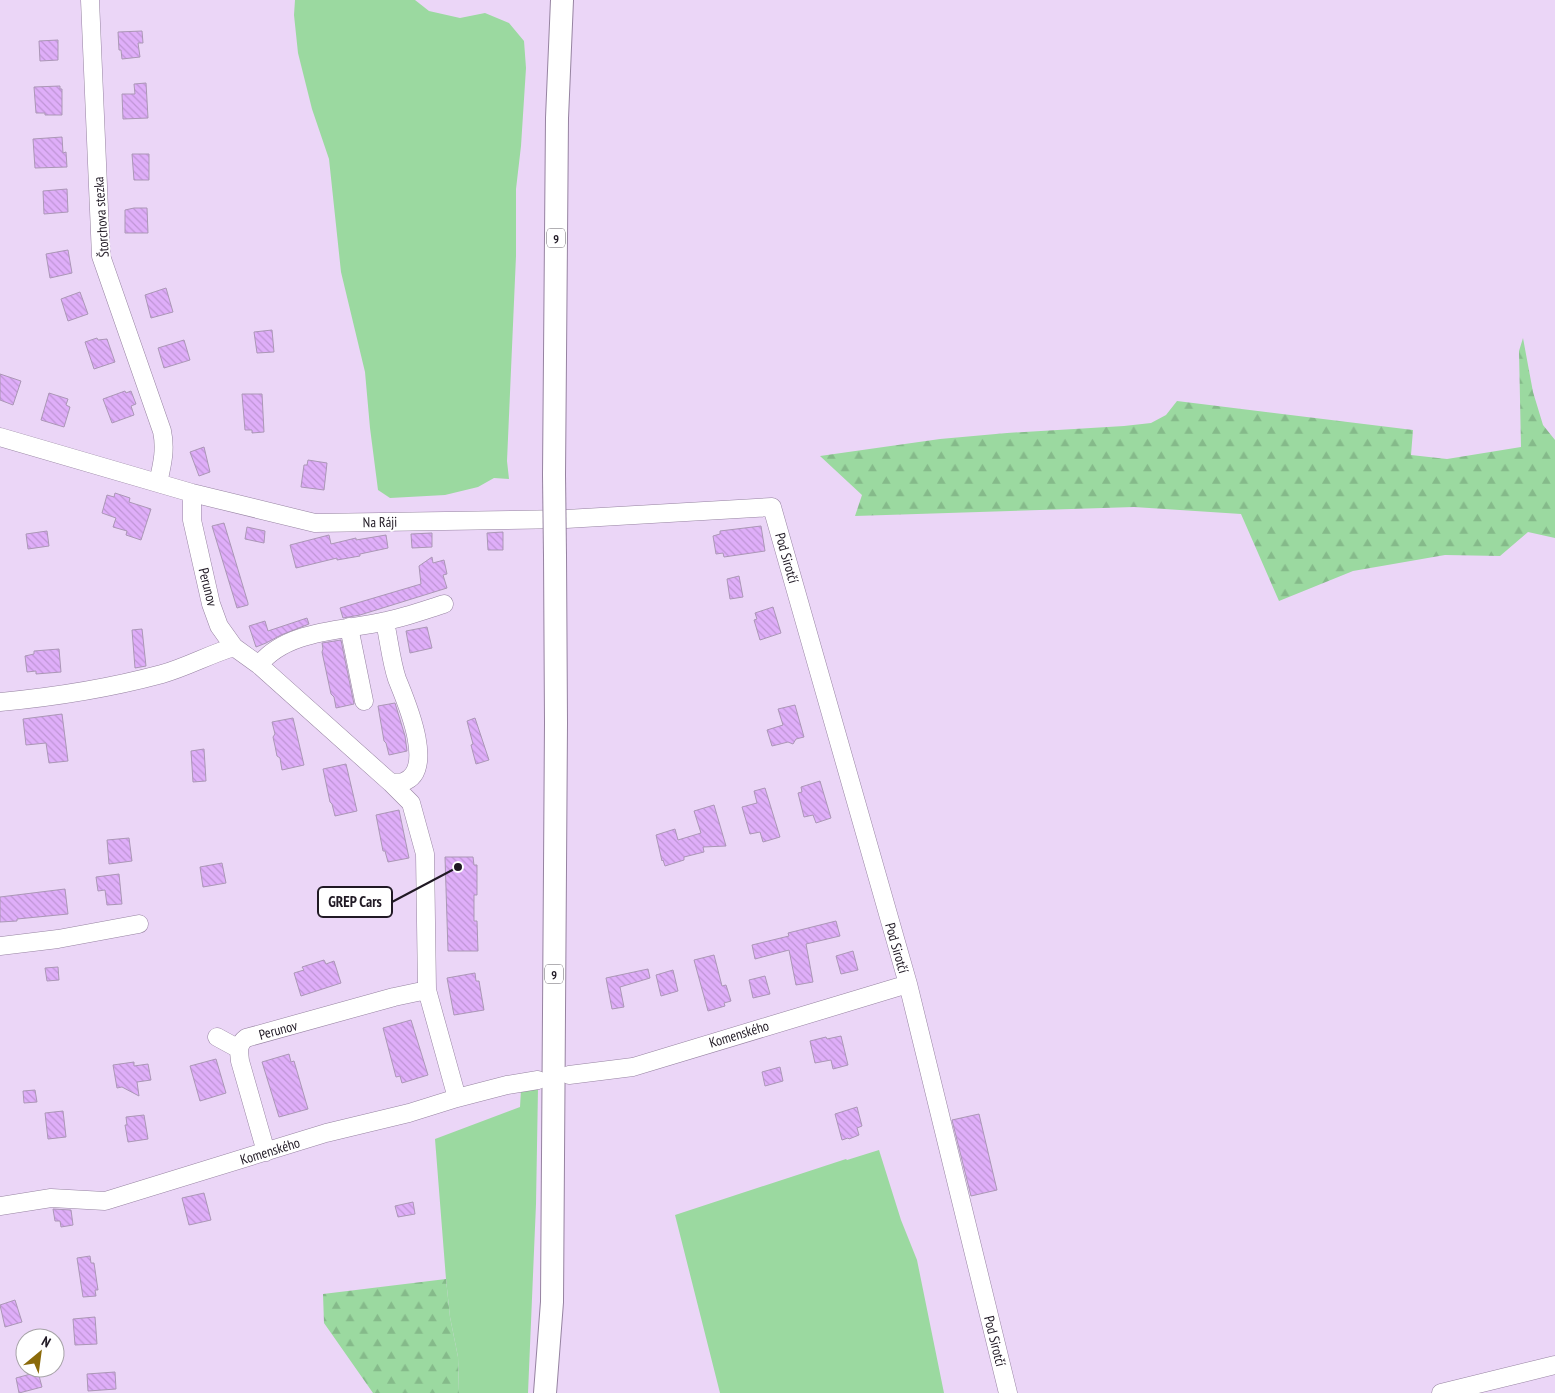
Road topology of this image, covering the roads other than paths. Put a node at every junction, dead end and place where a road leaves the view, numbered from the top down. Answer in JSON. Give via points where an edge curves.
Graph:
{"nodes":[{"id":1,"x":90,"y":0,"type":"edge"},
{"id":2,"x":562,"y":0,"type":"edge"},
{"id":3,"x":0,"y":437,"type":"edge"},
{"id":4,"x":158,"y":483,"type":"junction"},
{"id":5,"x":192,"y":493,"type":"junction"},
{"id":6,"x":772,"y":507,"type":"joint"},
{"id":7,"x":444,"y":604,"type":"dead end"},
{"id":8,"x":385,"y":622,"type":"junction"},
{"id":9,"x":349,"y":627,"type":"junction"},
{"id":10,"x":234,"y":647,"type":"junction"},
{"id":11,"x":259,"y":664,"type":"junction"},
{"id":12,"x":364,"y":701,"type":"dead end"},
{"id":13,"x":0,"y":702,"type":"edge"},
{"id":14,"x":391,"y":783,"type":"junction"},
{"id":15,"x":139,"y":924,"type":"dead end"},
{"id":16,"x":0,"y":946,"type":"edge"},
{"id":17,"x":908,"y":984,"type":"junction"},
{"id":18,"x":427,"y":990,"type":"junction"},
{"id":19,"x":217,"y":1036,"type":"dead end"},
{"id":20,"x":239,"y":1049,"type":"junction"},
{"id":21,"x":569,"y":1076,"type":"dead end"},
{"id":22,"x":538,"y":1080,"type":"dead end"},
{"id":23,"x":457,"y":1098,"type":"junction"},
{"id":24,"x":266,"y":1152,"type":"junction"},
{"id":25,"x":0,"y":1206,"type":"edge"},
{"id":26,"x":1555,"y":1365,"type":"edge"},
{"id":27,"x":545,"y":1393,"type":"edge"},
{"id":28,"x":1008,"y":1393,"type":"edge"},
{"id":29,"x":1441,"y":1393,"type":"edge"}],
"edges":[{"from":1,"to":4,"type":"street","name":"Štorchova stezka","via":[[102,256],[162,431],[165,444]]},
{"from":2,"to":27,"type":"main road","number":"9","bridge":true,"via":[[557,118],[554,475],[556,733],[552,1302]]},
{"from":3,"to":4,"type":"street","name":"Na Ráji"},
{"from":4,"to":5,"type":"street","name":"Na Ráji"},
{"from":5,"to":6,"type":"street","name":"Na Ráji","via":[[314,523],[566,519]]},
{"from":5,"to":10,"type":"street","name":"Perunov","via":[[192,520],[212,604],[219,626]]},
{"from":6,"to":17,"type":"street","name":"Pod Sirotčí"},
{"from":7,"to":8,"type":"street"},
{"from":8,"to":9,"type":"street"},
{"from":8,"to":14,"type":"street","via":[[397,678],[408,703],[420,755],[412,775],[404,781]]},
{"from":9,"to":11,"type":"street","via":[[324,631],[286,644],[266,655]]},
{"from":9,"to":12,"type":"street"},
{"from":10,"to":11,"type":"street","name":"Perunov"},
{"from":10,"to":13,"type":"street","via":[[181,668],[138,680]]},
{"from":11,"to":14,"type":"street","name":"Perunov"},
{"from":14,"to":18,"type":"street","name":"Perunov","via":[[412,804],[425,854]]},
{"from":15,"to":16,"type":"street"},
{"from":17,"to":21,"type":"street","name":"Komenského","via":[[633,1067]]},
{"from":17,"to":28,"type":"street","name":"Pod Sirotčí"},
{"from":18,"to":20,"type":"street","name":"Perunov","via":[[246,1038]]},
{"from":18,"to":23,"type":"street","name":"Perunov"},
{"from":19,"to":20,"type":"street"},
{"from":20,"to":24,"type":"street"},
{"from":22,"to":23,"type":"street","name":"Komenského"},
{"from":23,"to":24,"type":"street","name":"Komenského"},
{"from":24,"to":25,"type":"street","name":"Komenského","via":[[105,1201],[51,1198]]},
{"from":26,"to":29,"type":"street"}]}
